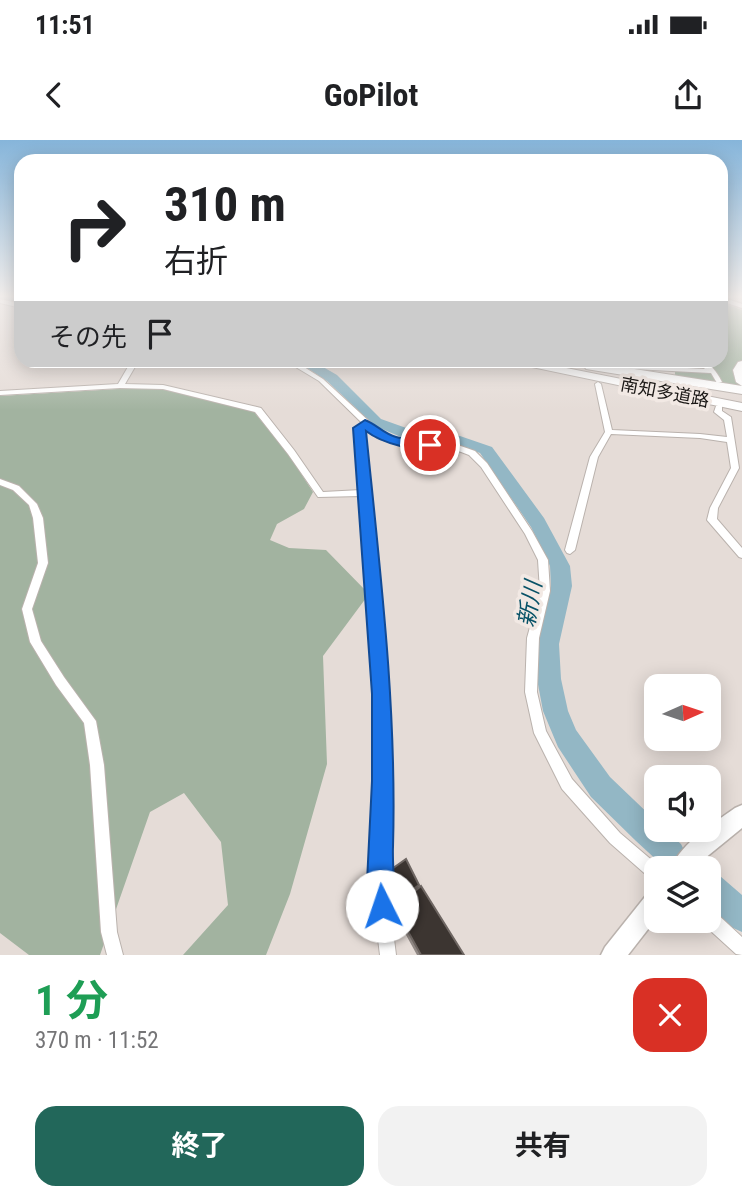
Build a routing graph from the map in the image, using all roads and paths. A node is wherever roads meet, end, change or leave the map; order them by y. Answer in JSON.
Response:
{"nodes":[{"id":1,"x":742,"y":365,"type":"edge"},
{"id":2,"x":131,"y":368,"type":"edge"},
{"id":3,"x":301,"y":368,"type":"edge"},
{"id":4,"x":545,"y":368,"type":"edge"},
{"id":5,"x":588,"y":368,"type":"edge"},
{"id":6,"x":608,"y":368,"type":"edge"},
{"id":7,"x":647,"y":368,"type":"edge"},
{"id":8,"x":708,"y":368,"type":"edge"},
{"id":9,"x":713,"y":372,"type":"junction"},
{"id":10,"x":719,"y":382,"type":"dead end"},
{"id":11,"x":598,"y":384,"type":"dead end"},
{"id":12,"x":120,"y":386,"type":"junction"},
{"id":13,"x":741,"y":390,"type":"edge"},
{"id":14,"x":0,"y":393,"type":"edge"},
{"id":15,"x":742,"y":407,"type":"edge"},
{"id":16,"x":719,"y":408,"type":"dead end"},
{"id":17,"x":365,"y":424,"type":"junction"},
{"id":18,"x":609,"y":432,"type":"junction"},
{"id":19,"x":730,"y":440,"type":"junction"},
{"id":20,"x":738,"y":467,"type":"edge"},
{"id":21,"x":0,"y":482,"type":"edge"},
{"id":22,"x":366,"y":493,"type":"junction"},
{"id":23,"x":570,"y":551,"type":"dead end"},
{"id":24,"x":742,"y":554,"type":"edge"},
{"id":25,"x":742,"y":815,"type":"edge"},
{"id":26,"x":691,"y":856,"type":"edge"},
{"id":27,"x":644,"y":863,"type":"edge"},
{"id":28,"x":644,"y":916,"type":"edge"},
{"id":29,"x":721,"y":929,"type":"edge"},
{"id":30,"x":742,"y":948,"type":"edge"},
{"id":31,"x":115,"y":955,"type":"edge"},
{"id":32,"x":388,"y":955,"type":"edge"},
{"id":33,"x":613,"y":955,"type":"edge"}],
"edges":[{"from":1,"to":13,"type":"highway"},
{"from":2,"to":12,"type":"street"},
{"from":3,"to":17,"type":"street"},
{"from":4,"to":15,"type":"highway","name":"南知多道路"},
{"from":5,"to":13,"type":"highway","name":"南知多道路"},
{"from":6,"to":13,"type":"highway"},
{"from":7,"to":9,"type":"street"},
{"from":8,"to":9,"type":"street"},
{"from":9,"to":10,"type":"street"},
{"from":11,"to":18,"type":"street"},
{"from":12,"to":14,"type":"street"},
{"from":12,"to":22,"type":"street"},
{"from":16,"to":19,"type":"street"},
{"from":17,"to":22,"type":"street"},
{"from":17,"to":27,"type":"street"},
{"from":18,"to":19,"type":"street"},
{"from":18,"to":23,"type":"street"},
{"from":19,"to":20,"type":"street"},
{"from":20,"to":24,"type":"street"},
{"from":21,"to":31,"type":"street"},
{"from":22,"to":32,"type":"street"},
{"from":25,"to":26,"type":"main road"},
{"from":28,"to":33,"type":"main road"},
{"from":29,"to":30,"type":"street"}]}
